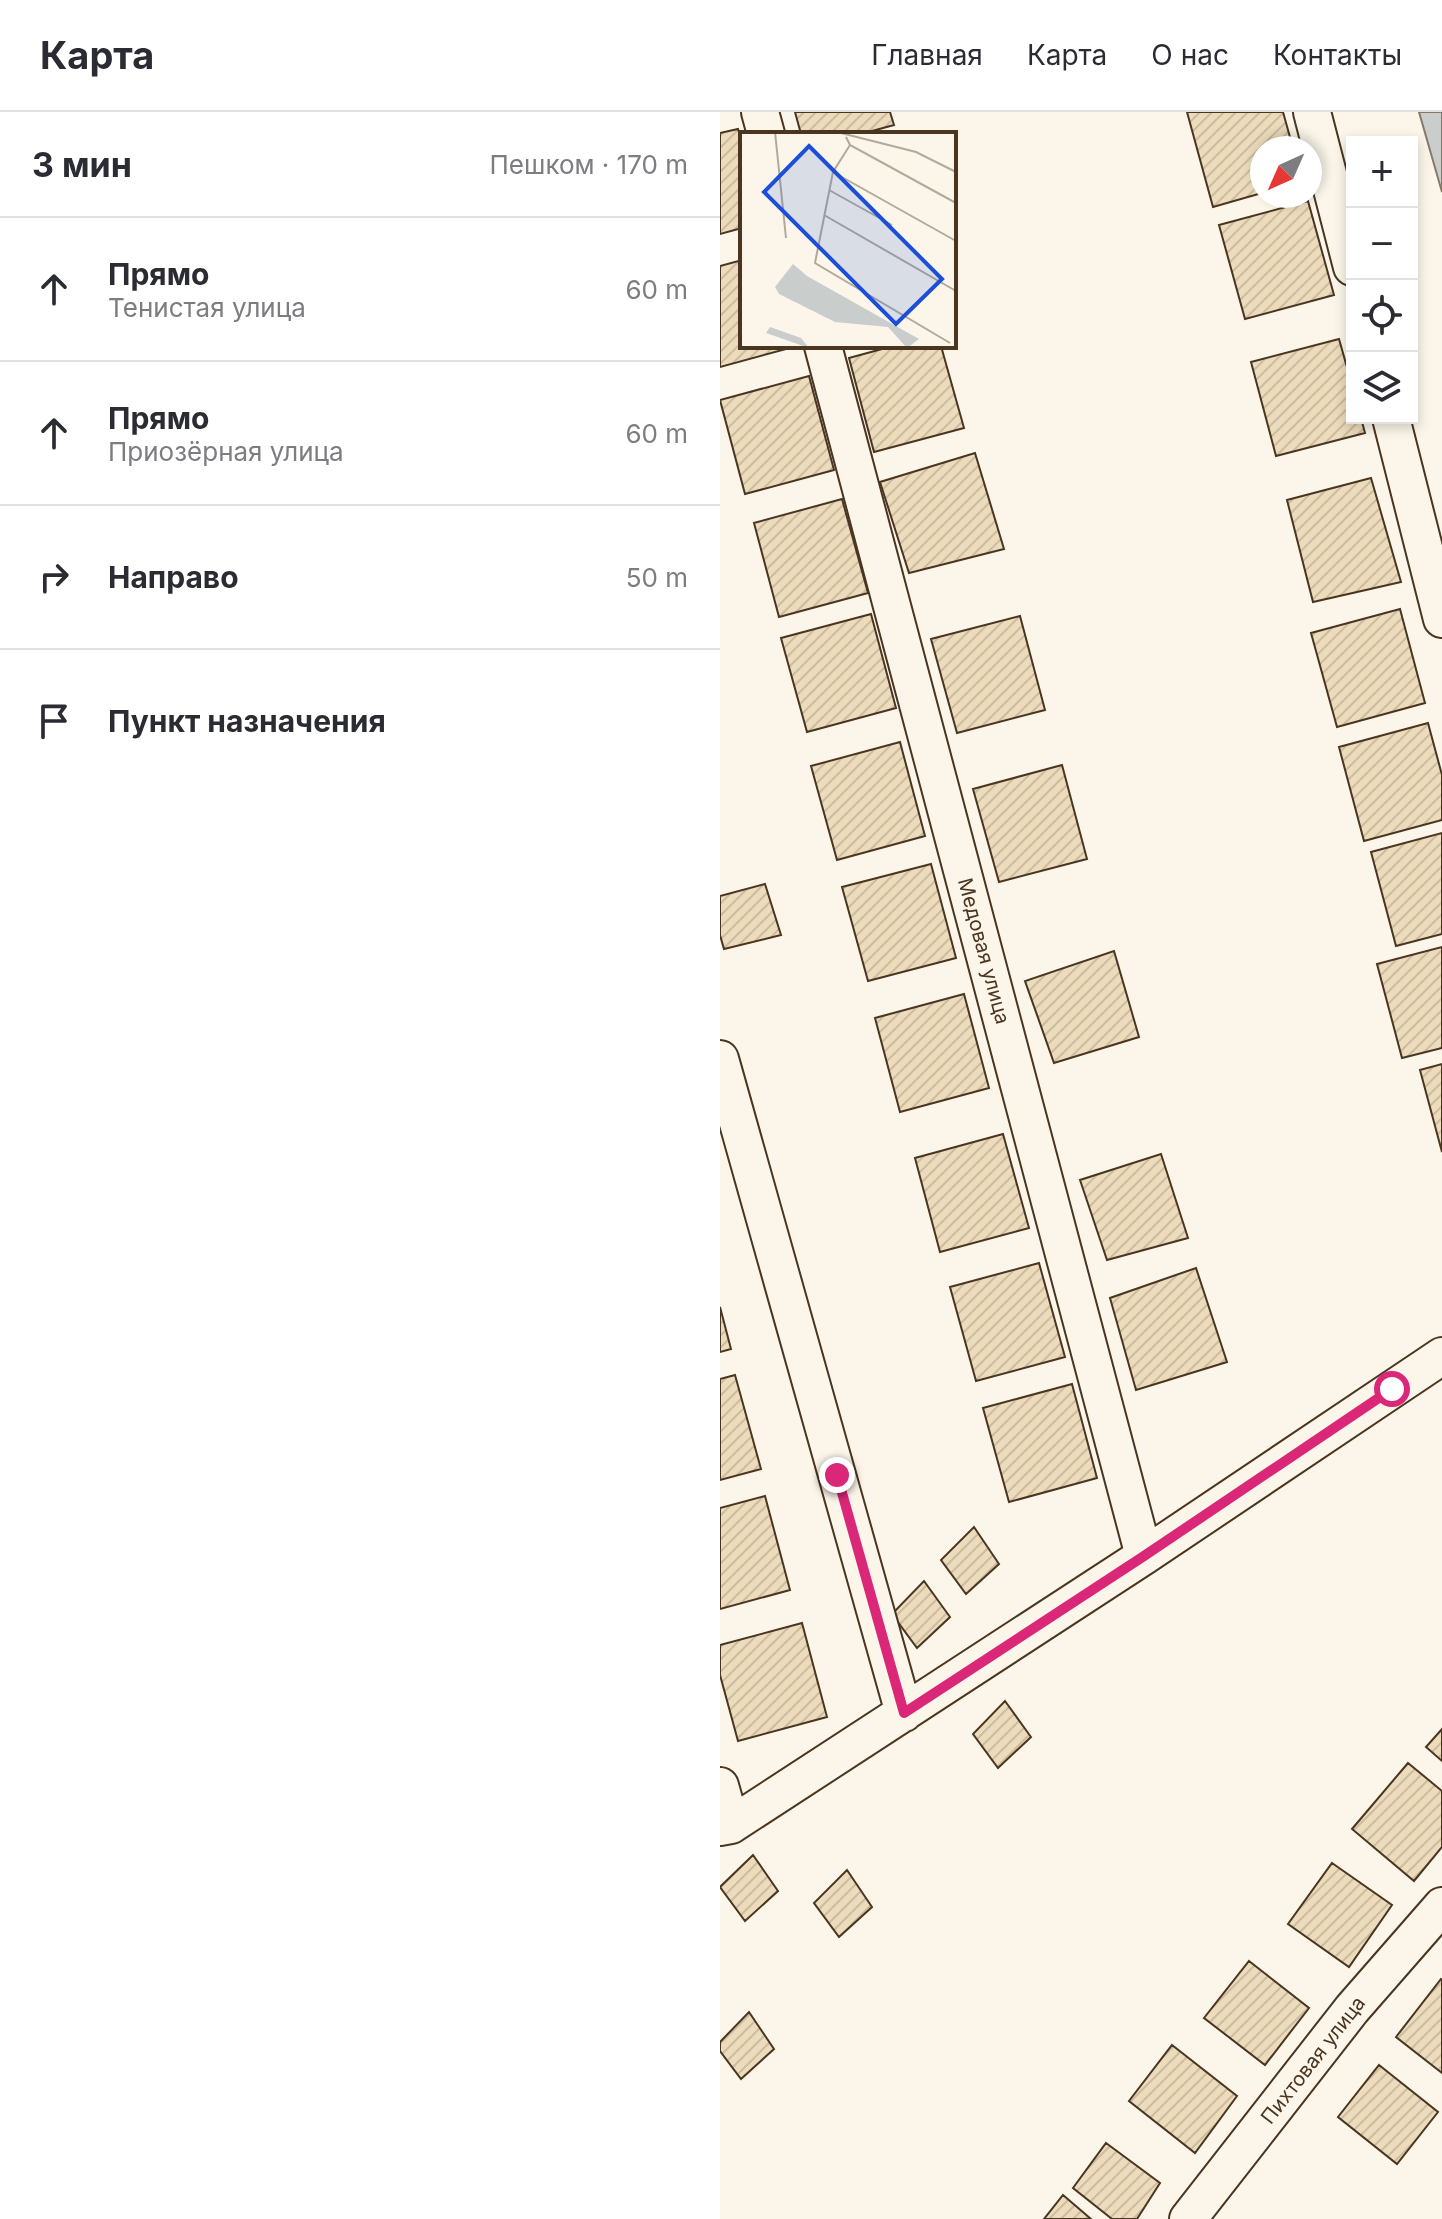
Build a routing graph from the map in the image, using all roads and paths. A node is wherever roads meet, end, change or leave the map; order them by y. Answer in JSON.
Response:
{"nodes":[{"id":1,"x":760,"y":112,"type":"edge"},
{"id":2,"x":1312,"y":112,"type":"edge"},
{"id":3,"x":765,"y":132,"type":"edge"},
{"id":4,"x":1346,"y":244,"type":"edge"},
{"id":5,"x":824,"y":348,"type":"edge"},
{"id":6,"x":1393,"y":424,"type":"edge"},
{"id":7,"x":1442,"y":619,"type":"edge"},
{"id":8,"x":720,"y":1059,"type":"edge"},
{"id":9,"x":1442,"y":1356,"type":"edge"},
{"id":10,"x":1144,"y":1556,"type":"junction"},
{"id":11,"x":904,"y":1713,"type":"junction"},
{"id":12,"x":720,"y":1786,"type":"edge"},
{"id":13,"x":725,"y":1826,"type":"edge"},
{"id":14,"x":1442,"y":1906,"type":"edge"},
{"id":15,"x":1188,"y":2219,"type":"edge"}],
"edges":[{"from":1,"to":3,"type":"street"},
{"from":2,"to":4,"type":"street"},
{"from":5,"to":10,"type":"street","name":"Медовая улица"},
{"from":6,"to":7,"type":"street"},
{"from":8,"to":11,"type":"street"},
{"from":9,"to":10,"type":"street"},
{"from":10,"to":11,"type":"street"},
{"from":11,"to":13,"type":"street"},
{"from":12,"to":13,"type":"street"},
{"from":14,"to":15,"type":"street","name":"Пихтовая улица"}]}
